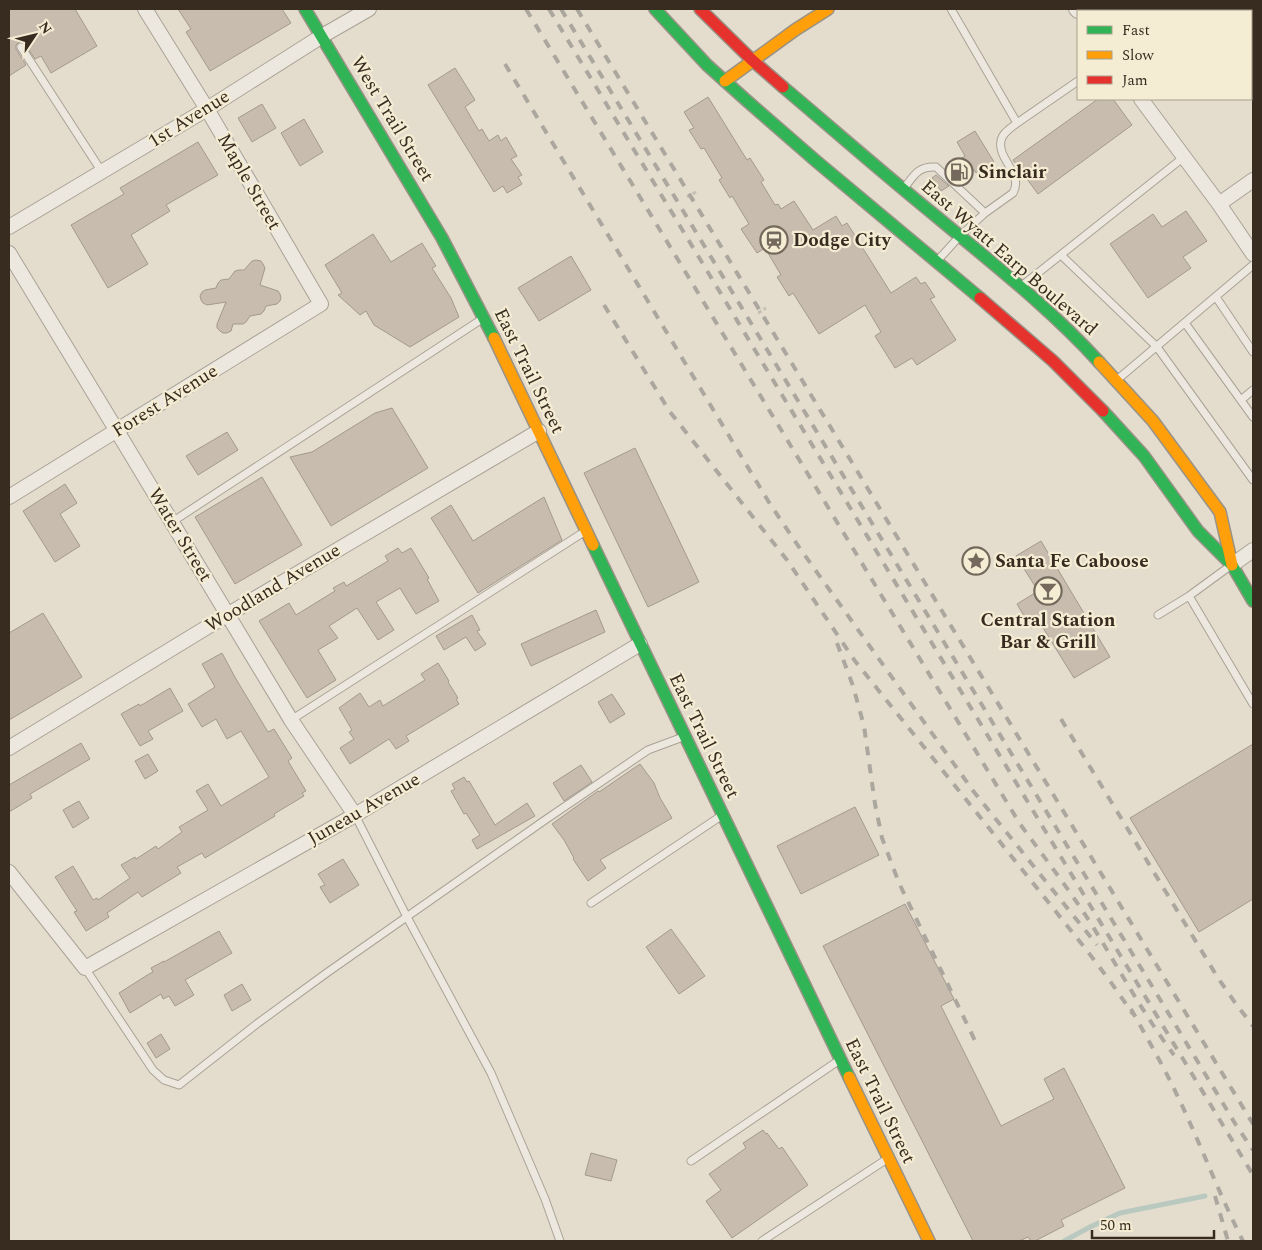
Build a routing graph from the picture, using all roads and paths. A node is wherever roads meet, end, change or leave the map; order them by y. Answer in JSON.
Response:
{"nodes":[{"id":1,"x":145,"y":9,"type":"edge"},
{"id":2,"x":305,"y":9,"type":"edge"},
{"id":3,"x":369,"y":9,"type":"edge"},
{"id":4,"x":655,"y":9,"type":"edge"},
{"id":5,"x":700,"y":9,"type":"edge"},
{"id":6,"x":828,"y":9,"type":"edge"},
{"id":7,"x":950,"y":9,"type":"edge"},
{"id":8,"x":322,"y":36,"type":"junction"},
{"id":9,"x":21,"y":47,"type":"dead end"},
{"id":10,"x":752,"y":60,"type":"junction"},
{"id":11,"x":725,"y":81,"type":"junction"},
{"id":12,"x":1077,"y":82,"type":"edge"},
{"id":13,"x":1142,"y":100,"type":"edge"},
{"id":14,"x":207,"y":109,"type":"junction"},
{"id":15,"x":1017,"y":123,"type":"junction"},
{"id":16,"x":1184,"y":157,"type":"junction"},
{"id":17,"x":102,"y":172,"type":"junction"},
{"id":18,"x":1253,"y":180,"type":"edge"},
{"id":19,"x":903,"y":189,"type":"junction"},
{"id":20,"x":696,"y":192,"type":"dead end"},
{"id":21,"x":688,"y":197,"type":"dead end"},
{"id":22,"x":1219,"y":204,"type":"junction"},
{"id":23,"x":985,"y":213,"type":"junction"},
{"id":24,"x":9,"y":227,"type":"edge"},
{"id":25,"x":960,"y":237,"type":"junction"},
{"id":26,"x":447,"y":247,"type":"joint"},
{"id":27,"x":9,"y":253,"type":"edge"},
{"id":28,"x":1253,"y":254,"type":"edge"},
{"id":29,"x":1061,"y":255,"type":"junction"},
{"id":30,"x":936,"y":262,"type":"junction"},
{"id":31,"x":1253,"y":265,"type":"edge"},
{"id":32,"x":1021,"y":287,"type":"junction"},
{"id":33,"x":1216,"y":297,"type":"junction"},
{"id":34,"x":321,"y":304,"type":"joint"},
{"id":35,"x":766,"y":308,"type":"dead end"},
{"id":36,"x":758,"y":313,"type":"dead end"},
{"id":37,"x":484,"y":318,"type":"junction"},
{"id":38,"x":1185,"y":323,"type":"junction"},
{"id":39,"x":1156,"y":347,"type":"junction"},
{"id":40,"x":1253,"y":352,"type":"edge"},
{"id":41,"x":1116,"y":381,"type":"junction"},
{"id":42,"x":1253,"y":390,"type":"edge"},
{"id":43,"x":1241,"y":400,"type":"junction"},
{"id":44,"x":1253,"y":417,"type":"edge"},
{"id":45,"x":117,"y":431,"type":"junction"},
{"id":46,"x":539,"y":431,"type":"junction"},
{"id":47,"x":1253,"y":480,"type":"edge"},
{"id":48,"x":9,"y":497,"type":"edge"},
{"id":49,"x":172,"y":522,"type":"junction"},
{"id":50,"x":586,"y":531,"type":"junction"},
{"id":51,"x":1253,"y":550,"type":"edge"},
{"id":52,"x":1232,"y":565,"type":"junction"},
{"id":53,"x":1189,"y":596,"type":"junction"},
{"id":54,"x":1253,"y":601,"type":"edge"},
{"id":55,"x":227,"y":615,"type":"junction"},
{"id":56,"x":1158,"y":615,"type":"dead end"},
{"id":57,"x":640,"y":644,"type":"junction"},
{"id":58,"x":1253,"y":704,"type":"edge"},
{"id":59,"x":291,"y":720,"type":"junction"},
{"id":60,"x":685,"y":736,"type":"junction"},
{"id":61,"x":9,"y":748,"type":"edge"},
{"id":62,"x":723,"y":814,"type":"junction"},
{"id":63,"x":355,"y":815,"type":"junction"},
{"id":64,"x":9,"y":872,"type":"edge"},
{"id":65,"x":591,"y":904,"type":"dead end"},
{"id":66,"x":407,"y":916,"type":"junction"},
{"id":67,"x":85,"y":968,"type":"junction"},
{"id":68,"x":840,"y":1059,"type":"junction"},
{"id":69,"x":888,"y":1158,"type":"junction"},
{"id":70,"x":691,"y":1161,"type":"dead end"},
{"id":71,"x":560,"y":1241,"type":"edge"},
{"id":72,"x":762,"y":1241,"type":"edge"},
{"id":73,"x":929,"y":1241,"type":"edge"}],
"edges":[{"from":1,"to":14,"type":"street","name":"Maple Street"},
{"from":2,"to":8,"type":"main road","name":"West Trail Street"},
{"from":3,"to":8,"type":"street","name":"1st Avenue"},
{"from":4,"to":11,"type":"main road","name":"East Wyatt Earp Boulevard"},
{"from":5,"to":10,"type":"main road","name":"East Wyatt Earp Boulevard"},
{"from":6,"to":10,"type":"main road"},
{"from":7,"to":15,"type":"lane"},
{"from":8,"to":14,"type":"street","name":"1st Avenue"},
{"from":8,"to":26,"type":"main road","name":"West Trail Street"},
{"from":9,"to":17,"type":"lane"},
{"from":10,"to":11,"type":"main road"},
{"from":10,"to":19,"type":"main road","name":"East Wyatt Earp Boulevard"},
{"from":11,"to":30,"type":"main road","name":"East Wyatt Earp Boulevard"},
{"from":12,"to":15,"type":"lane"},
{"from":13,"to":16,"type":"street"},
{"from":14,"to":17,"type":"street","name":"1st Avenue"},
{"from":14,"to":34,"type":"street","name":"Maple Street"},
{"from":15,"to":23,"type":"lane"},
{"from":16,"to":22,"type":"street"},
{"from":16,"to":29,"type":"lane"},
{"from":17,"to":24,"type":"street","name":"1st Avenue"},
{"from":18,"to":22,"type":"street"},
{"from":19,"to":23,"type":"lane"},
{"from":19,"to":25,"type":"main road","name":"East Wyatt Earp Boulevard"},
{"from":20,"to":21,"type":"path"},
{"from":22,"to":28,"type":"street"},
{"from":23,"to":25,"type":"lane"},
{"from":25,"to":30,"type":"lane"},
{"from":25,"to":32,"type":"main road","name":"East Wyatt Earp Boulevard"},
{"from":26,"to":37,"type":"main road","name":"East Trail Street"},
{"from":27,"to":45,"type":"street","name":"Water Street"},
{"from":29,"to":32,"type":"lane"},
{"from":29,"to":39,"type":"lane"},
{"from":30,"to":52,"type":"main road","name":"East Wyatt Earp Boulevard"},
{"from":31,"to":33,"type":"lane"},
{"from":32,"to":41,"type":"main road","name":"East Wyatt Earp Boulevard"},
{"from":33,"to":38,"type":"lane"},
{"from":33,"to":40,"type":"lane"},
{"from":34,"to":45,"type":"street","name":"Forest Avenue"},
{"from":35,"to":36,"type":"path"},
{"from":37,"to":46,"type":"main road","name":"East Trail Street"},
{"from":37,"to":49,"type":"lane"},
{"from":38,"to":39,"type":"lane"},
{"from":38,"to":43,"type":"lane"},
{"from":39,"to":41,"type":"lane"},
{"from":39,"to":47,"type":"lane"},
{"from":41,"to":52,"type":"main road","name":"East Wyatt Earp Boulevard"},
{"from":42,"to":43,"type":"lane"},
{"from":43,"to":44,"type":"lane"},
{"from":45,"to":48,"type":"street","name":"Forest Avenue"},
{"from":45,"to":49,"type":"street","name":"Water Street"},
{"from":46,"to":50,"type":"main road","name":"East Trail Street"},
{"from":46,"to":55,"type":"street","name":"Woodland Avenue"},
{"from":49,"to":55,"type":"street","name":"Water Street"},
{"from":50,"to":57,"type":"main road","name":"East Trail Street"},
{"from":50,"to":59,"type":"lane"},
{"from":51,"to":52,"type":"street"},
{"from":52,"to":53,"type":"lane"},
{"from":52,"to":54,"type":"main road","name":"East Wyatt Earp Boulevard"},
{"from":53,"to":56,"type":"lane"},
{"from":53,"to":58,"type":"lane"},
{"from":55,"to":59,"type":"street","name":"Water Street"},
{"from":55,"to":61,"type":"street","name":"Woodland Avenue"},
{"from":57,"to":60,"type":"main road","name":"East Trail Street"},
{"from":57,"to":63,"type":"street","name":"Juneau Avenue"},
{"from":59,"to":63,"type":"street","name":"Water Street"},
{"from":60,"to":62,"type":"main road","name":"East Trail Street"},
{"from":60,"to":66,"type":"lane"},
{"from":62,"to":65,"type":"lane"},
{"from":62,"to":68,"type":"main road","name":"East Trail Street"},
{"from":63,"to":66,"type":"lane"},
{"from":63,"to":67,"type":"street","name":"Juneau Avenue"},
{"from":64,"to":67,"type":"street"},
{"from":66,"to":67,"type":"lane"},
{"from":66,"to":71,"type":"lane"},
{"from":68,"to":69,"type":"main road","name":"East Trail Street"},
{"from":68,"to":70,"type":"lane"},
{"from":69,"to":72,"type":"lane"},
{"from":69,"to":73,"type":"main road","name":"East Trail Street"}]}
